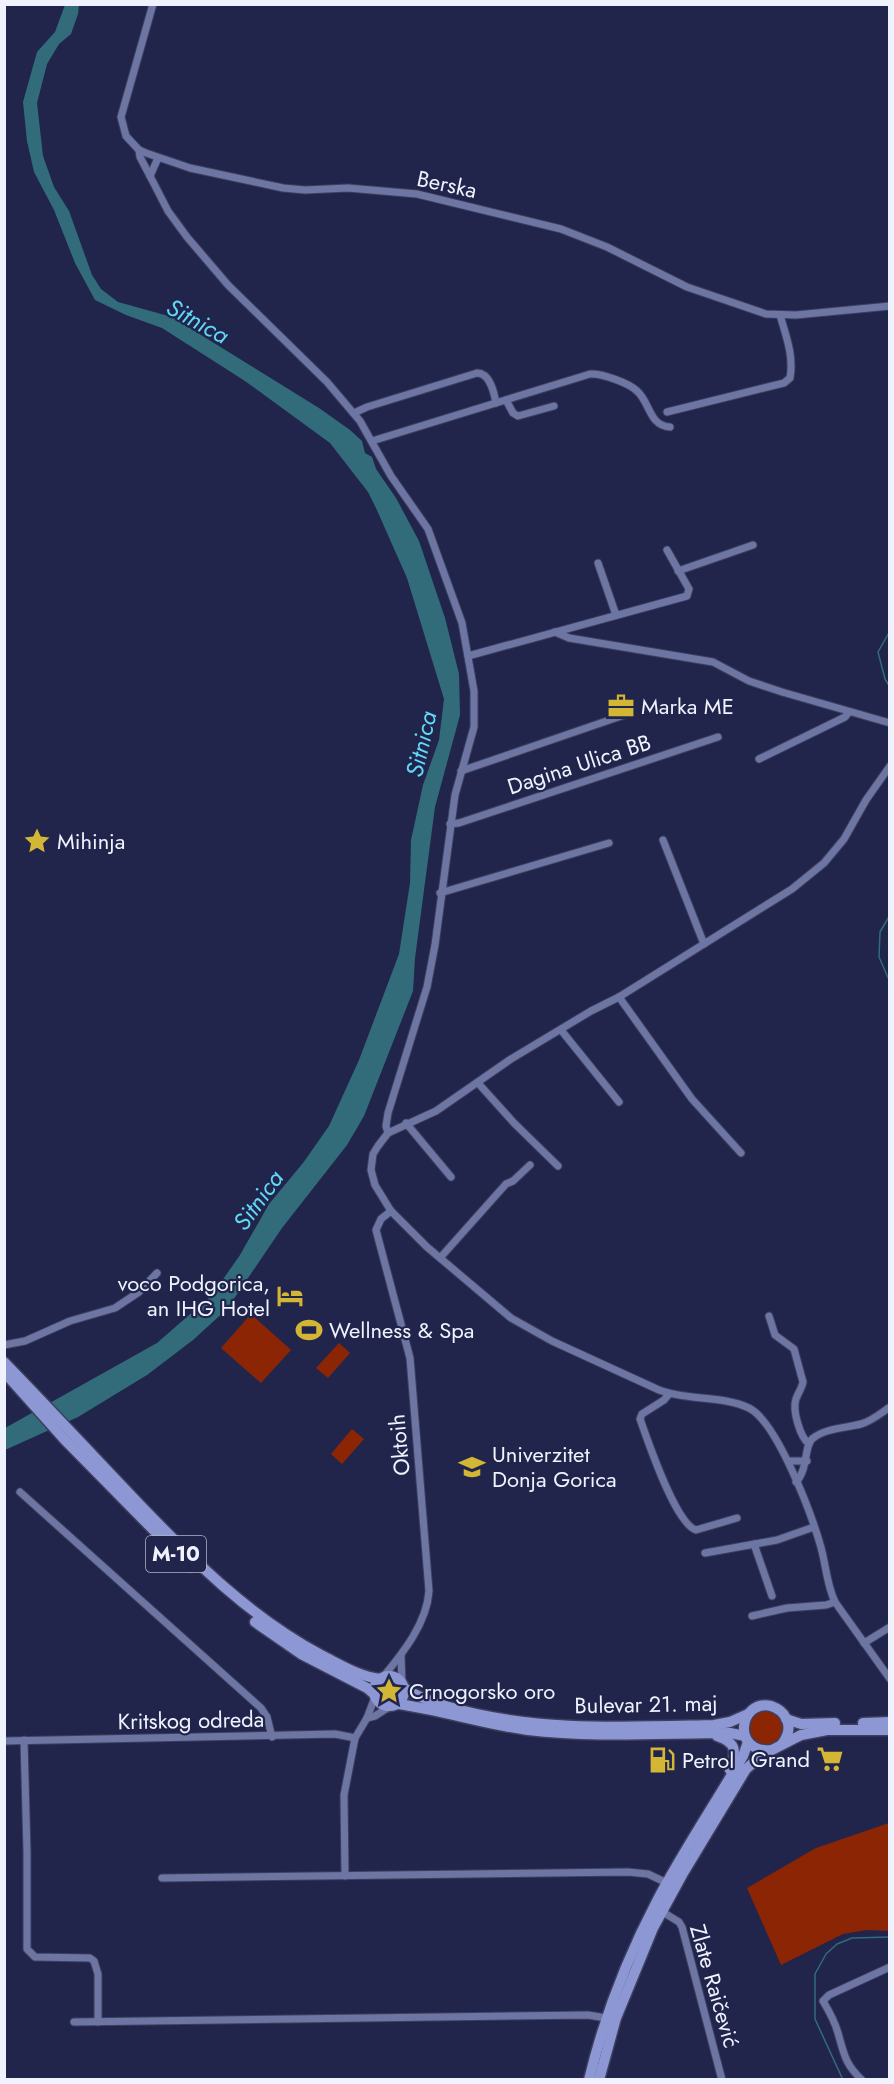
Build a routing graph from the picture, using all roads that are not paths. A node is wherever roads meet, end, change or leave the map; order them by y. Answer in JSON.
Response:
{"nodes":[{"id":1,"x":153,"y":4,"type":"edge"},
{"id":2,"x":139,"y":150,"type":"junction"},
{"id":3,"x":159,"y":158,"type":"junction"},
{"id":4,"x":150,"y":176,"type":"junction"},
{"id":5,"x":890,"y":306,"type":"edge"},
{"id":6,"x":780,"y":315,"type":"junction"},
{"id":7,"x":506,"y":400,"type":"junction"},
{"id":8,"x":496,"y":403,"type":"junction"},
{"id":9,"x":554,"y":406,"type":"dead end"},
{"id":10,"x":667,"y":412,"type":"dead end"},
{"id":11,"x":354,"y":413,"type":"junction"},
{"id":12,"x":670,"y":427,"type":"dead end"},
{"id":13,"x":372,"y":441,"type":"junction"},
{"id":14,"x":753,"y":545,"type":"dead end"},
{"id":15,"x":667,"y":550,"type":"dead end"},
{"id":16,"x":598,"y":563,"type":"dead end"},
{"id":17,"x":678,"y":571,"type":"junction"},
{"id":18,"x":616,"y":615,"type":"junction"},
{"id":19,"x":555,"y":632,"type":"junction"},
{"id":20,"x":468,"y":656,"type":"junction"},
{"id":21,"x":849,"y":712,"type":"junction"},
{"id":22,"x":627,"y":714,"type":"dead end"},
{"id":23,"x":890,"y":723,"type":"edge"},
{"id":24,"x":718,"y":737,"type":"dead end"},
{"id":25,"x":759,"y":759,"type":"dead end"},
{"id":26,"x":890,"y":766,"type":"edge"},
{"id":27,"x":461,"y":771,"type":"junction"},
{"id":28,"x":450,"y":824,"type":"junction"},
{"id":29,"x":663,"y":840,"type":"dead end"},
{"id":30,"x":609,"y":843,"type":"dead end"},
{"id":31,"x":440,"y":893,"type":"junction"},
{"id":32,"x":704,"y":944,"type":"junction"},
{"id":33,"x":620,"y":997,"type":"junction"},
{"id":34,"x":561,"y":1030,"type":"junction"},
{"id":35,"x":478,"y":1083,"type":"junction"},
{"id":36,"x":619,"y":1102,"type":"dead end"},
{"id":37,"x":406,"y":1124,"type":"junction"},
{"id":38,"x":388,"y":1133,"type":"junction"},
{"id":39,"x":741,"y":1153,"type":"dead end"},
{"id":40,"x":530,"y":1165,"type":"dead end"},
{"id":41,"x":558,"y":1166,"type":"dead end"},
{"id":42,"x":451,"y":1177,"type":"dead end"},
{"id":43,"x":391,"y":1212,"type":"junction"},
{"id":44,"x":440,"y":1258,"type":"junction"},
{"id":45,"x":157,"y":1273,"type":"dead end"},
{"id":46,"x":769,"y":1316,"type":"dead end"},
{"id":47,"x":4,"y":1345,"type":"edge"},
{"id":48,"x":4,"y":1362,"type":"edge"},
{"id":49,"x":4,"y":1372,"type":"edge"},
{"id":50,"x":669,"y":1394,"type":"junction"},
{"id":51,"x":36,"y":1401,"type":"junction"},
{"id":52,"x":890,"y":1407,"type":"edge"},
{"id":53,"x":68,"y":1436,"type":"junction"},
{"id":54,"x":809,"y":1444,"type":"junction"},
{"id":55,"x":789,"y":1461,"type":"junction"},
{"id":56,"x":807,"y":1461,"type":"junction"},
{"id":57,"x":796,"y":1482,"type":"junction"},
{"id":58,"x":20,"y":1492,"type":"dead end"},
{"id":59,"x":737,"y":1518,"type":"dead end"},
{"id":60,"x":814,"y":1527,"type":"junction"},
{"id":61,"x":754,"y":1544,"type":"junction"},
{"id":62,"x":705,"y":1553,"type":"dead end"},
{"id":63,"x":772,"y":1596,"type":"dead end"},
{"id":64,"x":835,"y":1602,"type":"junction"},
{"id":65,"x":752,"y":1616,"type":"dead end"},
{"id":66,"x":890,"y":1627,"type":"edge"},
{"id":67,"x":864,"y":1643,"type":"junction"},
{"id":68,"x":401,"y":1653,"type":"junction"},
{"id":69,"x":382,"y":1678,"type":"junction"},
{"id":70,"x":890,"y":1679,"type":"edge"},
{"id":71,"x":403,"y":1685,"type":"junction"},
{"id":72,"x":374,"y":1695,"type":"junction"},
{"id":73,"x":393,"y":1705,"type":"junction"},
{"id":74,"x":748,"y":1714,"type":"junction"},
{"id":75,"x":367,"y":1718,"type":"junction"},
{"id":76,"x":786,"y":1719,"type":"junction"},
{"id":77,"x":890,"y":1722,"type":"edge"},
{"id":78,"x":890,"y":1730,"type":"edge"},
{"id":79,"x":711,"y":1733,"type":"junction"},
{"id":80,"x":272,"y":1737,"type":"junction"},
{"id":81,"x":355,"y":1738,"type":"junction"},
{"id":82,"x":747,"y":1739,"type":"junction"},
{"id":83,"x":24,"y":1740,"type":"junction"},
{"id":84,"x":4,"y":1741,"type":"edge"},
{"id":85,"x":776,"y":1747,"type":"junction"},
{"id":86,"x":730,"y":1778,"type":"junction"},
{"id":87,"x":345,"y":1876,"type":"junction"},
{"id":88,"x":162,"y":1878,"type":"dead end"},
{"id":89,"x":667,"y":1883,"type":"junction"},
{"id":90,"x":662,"y":1911,"type":"junction"},
{"id":91,"x":890,"y":1967,"type":"edge"},
{"id":92,"x":606,"y":2018,"type":"junction"},
{"id":93,"x":74,"y":2022,"type":"dead end"},
{"id":94,"x":98,"y":2022,"type":"junction"},
{"id":95,"x":589,"y":2079,"type":"edge"},
{"id":96,"x":599,"y":2079,"type":"edge"},
{"id":97,"x":722,"y":2079,"type":"edge"},
{"id":98,"x":862,"y":2079,"type":"edge"}],
"edges":[{"from":1,"to":2,"type":"street"},
{"from":2,"to":3,"type":"street","name":"Berska"},
{"from":2,"to":4,"type":"street"},
{"from":3,"to":4,"type":"street"},
{"from":3,"to":6,"type":"street","name":"Berska"},
{"from":4,"to":11,"type":"street"},
{"from":5,"to":6,"type":"street","name":"Berska"},
{"from":6,"to":10,"type":"street"},
{"from":7,"to":8,"type":"street"},
{"from":7,"to":9,"type":"street"},
{"from":7,"to":12,"type":"street"},
{"from":8,"to":11,"type":"street"},
{"from":8,"to":13,"type":"street"},
{"from":11,"to":13,"type":"street"},
{"from":13,"to":20,"type":"street"},
{"from":14,"to":17,"type":"street"},
{"from":15,"to":17,"type":"street"},
{"from":16,"to":18,"type":"street"},
{"from":17,"to":18,"type":"street"},
{"from":18,"to":19,"type":"street"},
{"from":19,"to":20,"type":"street"},
{"from":19,"to":21,"type":"street"},
{"from":20,"to":27,"type":"street"},
{"from":21,"to":23,"type":"street"},
{"from":21,"to":25,"type":"street"},
{"from":22,"to":27,"type":"street"},
{"from":24,"to":28,"type":"street","name":"Dagina Ulica BB"},
{"from":26,"to":32,"type":"street"},
{"from":27,"to":28,"type":"street"},
{"from":28,"to":31,"type":"street"},
{"from":29,"to":32,"type":"street"},
{"from":30,"to":31,"type":"street"},
{"from":31,"to":38,"type":"street"},
{"from":32,"to":33,"type":"street"},
{"from":33,"to":34,"type":"street"},
{"from":33,"to":39,"type":"street"},
{"from":34,"to":35,"type":"street"},
{"from":34,"to":36,"type":"street"},
{"from":35,"to":37,"type":"street"},
{"from":35,"to":41,"type":"street"},
{"from":37,"to":38,"type":"street"},
{"from":37,"to":42,"type":"street"},
{"from":38,"to":43,"type":"street"},
{"from":40,"to":44,"type":"street"},
{"from":43,"to":44,"type":"street"},
{"from":43,"to":68,"type":"street","name":"Oktoih"},
{"from":44,"to":50,"type":"street"},
{"from":45,"to":47,"type":"street"},
{"from":46,"to":54,"type":"street"},
{"from":48,"to":51,"type":"main road","number":"M-10"},
{"from":49,"to":51,"type":"main road","number":"M-10"},
{"from":50,"to":55,"type":"street"},
{"from":50,"to":59,"type":"street"},
{"from":51,"to":53,"type":"main road","number":"M-10"},
{"from":52,"to":54,"type":"street"},
{"from":53,"to":69,"type":"main road","number":"M-10"},
{"from":53,"to":72,"type":"main road","number":"M-10"},
{"from":54,"to":56,"type":"street"},
{"from":55,"to":56,"type":"street"},
{"from":55,"to":57,"type":"street"},
{"from":56,"to":57,"type":"street"},
{"from":57,"to":60,"type":"street"},
{"from":58,"to":80,"type":"street"},
{"from":60,"to":61,"type":"street"},
{"from":60,"to":64,"type":"street"},
{"from":61,"to":62,"type":"street"},
{"from":61,"to":63,"type":"street"},
{"from":64,"to":65,"type":"street"},
{"from":64,"to":67,"type":"street"},
{"from":66,"to":67,"type":"street"},
{"from":67,"to":70,"type":"street"},
{"from":68,"to":69,"type":"street","name":"Oktoih"},
{"from":68,"to":71,"type":"street"},
{"from":69,"to":71,"type":"main road","number":"M-10"},
{"from":69,"to":72,"type":"main road"},
{"from":71,"to":73,"type":"main road"},
{"from":71,"to":74,"type":"main road","name":"Bulevar 21. maj","number":"M-10"},
{"from":72,"to":73,"type":"main road","number":"M-10"},
{"from":72,"to":75,"type":"street"},
{"from":73,"to":75,"type":"street"},
{"from":73,"to":79,"type":"main road","name":"Bulevar 21. maj","number":"M-10"},
{"from":74,"to":76,"type":"main road","number":"M-10"},
{"from":74,"to":82,"type":"main road"},
{"from":75,"to":81,"type":"street"},
{"from":76,"to":77,"type":"main road","number":"M-10"},
{"from":76,"to":85,"type":"main road"},
{"from":78,"to":85,"type":"main road"},
{"from":79,"to":82,"type":"main road","name":"Bulevar 21. maj","number":"M-10"},
{"from":79,"to":86,"type":"main road"},
{"from":80,"to":81,"type":"street","name":"Kritskog odreda"},
{"from":80,"to":83,"type":"street","name":"Kritskog odreda"},
{"from":81,"to":87,"type":"street"},
{"from":82,"to":85,"type":"main road","number":"M-10"},
{"from":82,"to":86,"type":"main road"},
{"from":83,"to":84,"type":"street","name":"Kritskog odreda"},
{"from":83,"to":94,"type":"street"},
{"from":85,"to":90,"type":"main road"},
{"from":86,"to":89,"type":"main road"},
{"from":87,"to":88,"type":"street"},
{"from":87,"to":89,"type":"street"},
{"from":89,"to":92,"type":"main road"},
{"from":90,"to":96,"type":"main road"},
{"from":90,"to":97,"type":"street","name":"Zlate Raičević"},
{"from":91,"to":98,"type":"street"},
{"from":92,"to":94,"type":"street"},
{"from":92,"to":95,"type":"main road"},
{"from":93,"to":94,"type":"street"}]}
